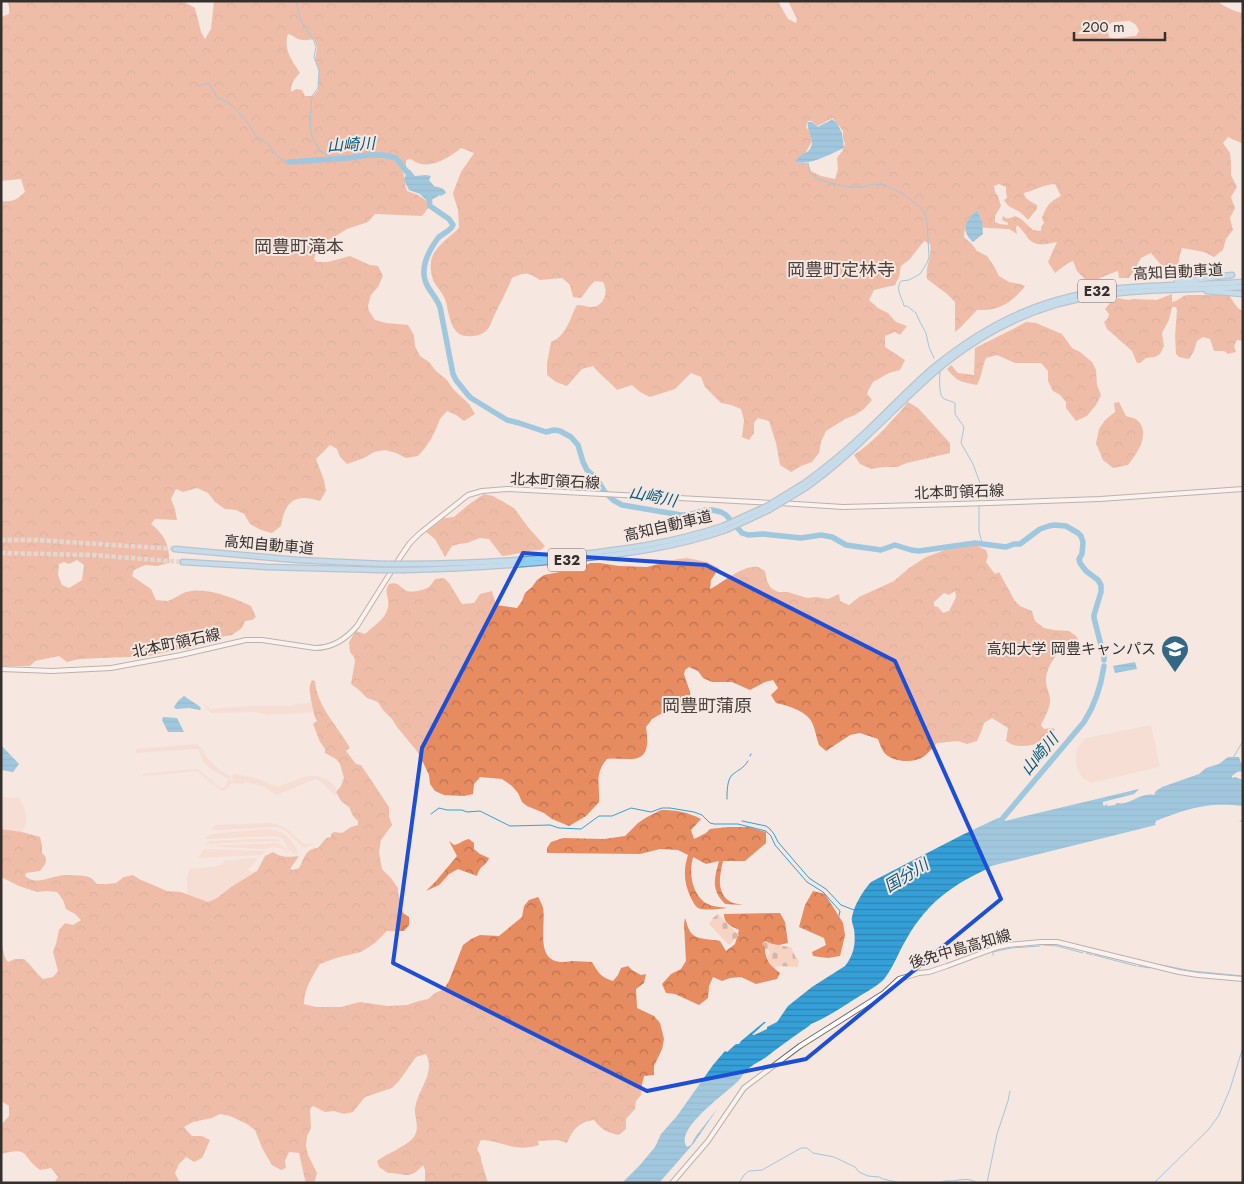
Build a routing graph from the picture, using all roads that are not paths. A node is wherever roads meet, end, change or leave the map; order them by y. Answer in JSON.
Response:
{"nodes":[{"id":1,"x":1232,"y":275,"type":"dead end"},
{"id":2,"x":1243,"y":282,"type":"edge"},
{"id":3,"x":1243,"y":287,"type":"edge"},
{"id":4,"x":1141,"y":289,"type":"junction"},
{"id":5,"x":1243,"y":294,"type":"edge"},
{"id":6,"x":1243,"y":489,"type":"edge"},
{"id":7,"x":174,"y":549,"type":"tunnel mouth"},
{"id":8,"x":183,"y":562,"type":"tunnel mouth"},
{"id":9,"x":405,"y":567,"type":"junction"},
{"id":10,"x":1,"y":669,"type":"edge"},
{"id":11,"x":1243,"y":979,"type":"edge"},
{"id":12,"x":672,"y":1183,"type":"edge"}],
"edges":[{"from":1,"to":4,"type":"highway"},
{"from":2,"to":4,"type":"highway","name":"高知自動車道","number":"E32"},
{"from":3,"to":4,"type":"highway","name":"高知自動車道","number":"E32"},
{"from":4,"to":5,"type":"highway"},
{"from":4,"to":9,"type":"highway","name":"高知自動車道","number":"E32","bridge":true},
{"from":6,"to":10,"type":"main road","name":"北本町領石線"},
{"from":7,"to":9,"type":"highway","name":"高知自動車道","number":"E32","bridge":true},
{"from":8,"to":9,"type":"highway","name":"高知自動車道","number":"E32","bridge":true},
{"from":11,"to":12,"type":"main road","name":"後免中島高知線"}]}
